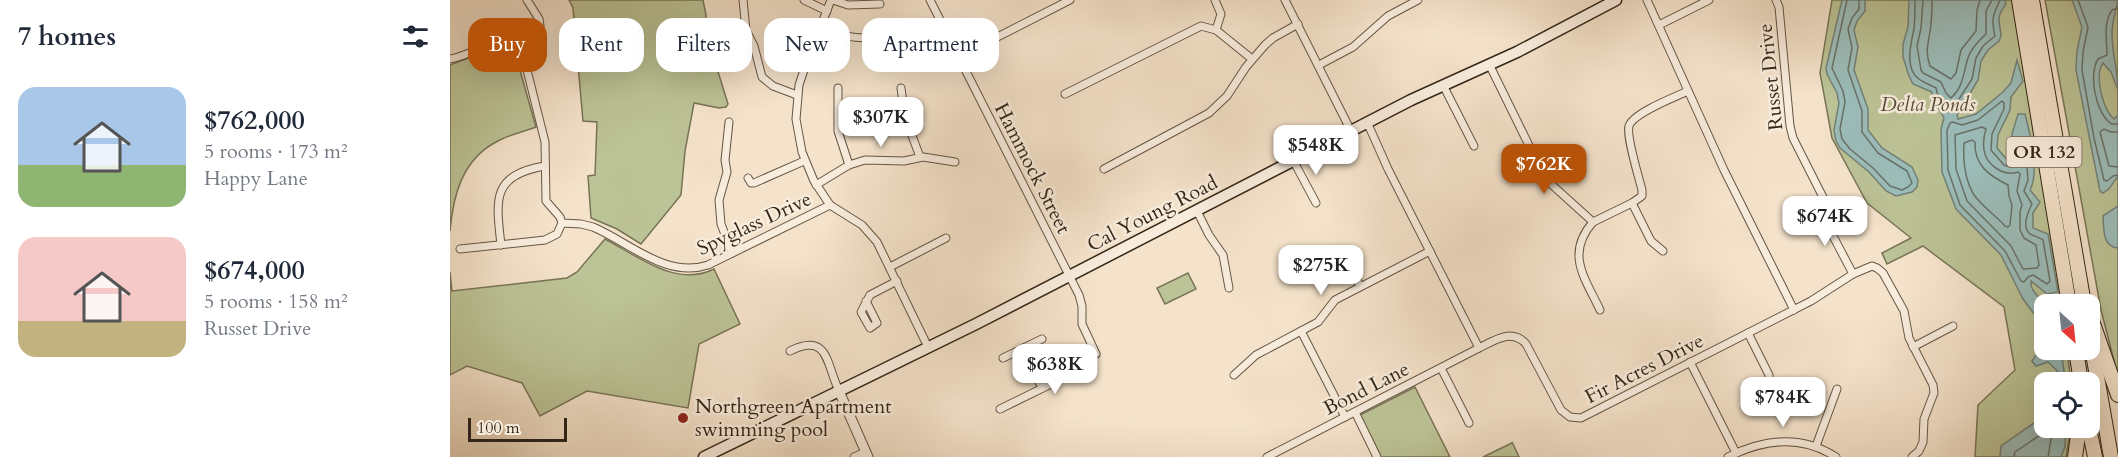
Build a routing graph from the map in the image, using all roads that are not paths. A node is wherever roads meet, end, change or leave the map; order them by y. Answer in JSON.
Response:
{"nodes":[{"id":1,"x":527,"y":0,"type":"edge"},
{"id":2,"x":743,"y":0,"type":"edge"},
{"id":3,"x":804,"y":0,"type":"edge"},
{"id":4,"x":832,"y":0,"type":"edge"},
{"id":5,"x":930,"y":0,"type":"edge"},
{"id":6,"x":1070,"y":0,"type":"edge"},
{"id":7,"x":1215,"y":0,"type":"edge"},
{"id":8,"x":1285,"y":0,"type":"edge"},
{"id":9,"x":1418,"y":0,"type":"edge"},
{"id":10,"x":1616,"y":0,"type":"edge"},
{"id":11,"x":1647,"y":0,"type":"edge"},
{"id":12,"x":1709,"y":0,"type":"edge"},
{"id":13,"x":1776,"y":0,"type":"edge"},
{"id":14,"x":2019,"y":0,"type":"edge"},
{"id":15,"x":2032,"y":0,"type":"edge"},
{"id":16,"x":880,"y":3,"type":"dead end"},
{"id":17,"x":827,"y":11,"type":"junction"},
{"id":18,"x":538,"y":18,"type":"edge"},
{"id":19,"x":824,"y":18,"type":"edge"},
{"id":20,"x":939,"y":18,"type":"edge"},
{"id":21,"x":1298,"y":24,"type":"junction"},
{"id":22,"x":1659,"y":26,"type":"junction"},
{"id":23,"x":1216,"y":30,"type":"junction"},
{"id":24,"x":999,"y":36,"type":"edge"},
{"id":25,"x":468,"y":53,"type":"edge"},
{"id":26,"x":450,"y":59,"type":"edge"},
{"id":27,"x":1252,"y":59,"type":"junction"},
{"id":28,"x":1489,"y":64,"type":"junction"},
{"id":29,"x":1319,"y":65,"type":"junction"},
{"id":30,"x":528,"y":72,"type":"edge"},
{"id":31,"x":803,"y":72,"type":"edge"},
{"id":32,"x":966,"y":72,"type":"edge"},
{"id":33,"x":1443,"y":85,"type":"junction"},
{"id":34,"x":838,"y":88,"type":"dead end"},
{"id":35,"x":900,"y":88,"type":"dead end"},
{"id":36,"x":1689,"y":91,"type":"junction"},
{"id":37,"x":1065,"y":94,"type":"dead end"},
{"id":38,"x":797,"y":95,"type":"junction"},
{"id":39,"x":729,"y":122,"type":"dead end"},
{"id":40,"x":1367,"y":122,"type":"junction"},
{"id":41,"x":1351,"y":131,"type":"junction"},
{"id":42,"x":1474,"y":146,"type":"dead end"},
{"id":43,"x":920,"y":158,"type":"junction"},
{"id":44,"x":1293,"y":160,"type":"junction"},
{"id":45,"x":804,"y":161,"type":"junction"},
{"id":46,"x":956,"y":162,"type":"dead end"},
{"id":47,"x":849,"y":165,"type":"junction"},
{"id":48,"x":545,"y":166,"type":"junction"},
{"id":49,"x":1104,"y":169,"type":"dead end"},
{"id":50,"x":748,"y":178,"type":"dead end"},
{"id":51,"x":816,"y":185,"type":"junction"},
{"id":52,"x":1316,"y":203,"type":"dead end"},
{"id":53,"x":1632,"y":203,"type":"junction"},
{"id":54,"x":830,"y":205,"type":"junction"},
{"id":55,"x":1197,"y":212,"type":"junction"},
{"id":56,"x":1593,"y":222,"type":"junction"},
{"id":57,"x":562,"y":224,"type":"junction"},
{"id":58,"x":946,"y":238,"type":"dead end"},
{"id":59,"x":501,"y":245,"type":"junction"},
{"id":60,"x":459,"y":249,"type":"dead end"},
{"id":61,"x":1430,"y":251,"type":"junction"},
{"id":62,"x":1663,"y":251,"type":"dead end"},
{"id":63,"x":732,"y":253,"type":"junction"},
{"id":64,"x":1346,"y":258,"type":"dead end"},
{"id":65,"x":890,"y":267,"type":"junction"},
{"id":66,"x":1853,"y":274,"type":"junction"},
{"id":67,"x":1070,"y":276,"type":"junction"},
{"id":68,"x":897,"y":281,"type":"junction"},
{"id":69,"x":1360,"y":286,"type":"junction"},
{"id":70,"x":1229,"y":288,"type":"dead end"},
{"id":71,"x":2066,"y":294,"type":"edge"},
{"id":72,"x":2083,"y":294,"type":"edge"},
{"id":73,"x":866,"y":301,"type":"dead end"},
{"id":74,"x":1600,"y":310,"type":"dead end"},
{"id":75,"x":1794,"y":310,"type":"junction"},
{"id":76,"x":1953,"y":326,"type":"dead end"},
{"id":77,"x":1301,"y":332,"type":"junction"},
{"id":78,"x":1748,"y":333,"type":"junction"},
{"id":79,"x":1042,"y":339,"type":"dead end"},
{"id":80,"x":2100,"y":344,"type":"edge"},
{"id":81,"x":928,"y":347,"type":"junction"},
{"id":82,"x":1913,"y":347,"type":"junction"},
{"id":83,"x":1023,"y":348,"type":"junction"},
{"id":84,"x":1479,"y":348,"type":"junction"},
{"id":85,"x":790,"y":351,"type":"dead end"},
{"id":86,"x":1003,"y":358,"type":"dead end"},
{"id":87,"x":2094,"y":360,"type":"edge"},
{"id":88,"x":1690,"y":362,"type":"junction"},
{"id":89,"x":1441,"y":368,"type":"junction"},
{"id":90,"x":1234,"y":375,"type":"dead end"},
{"id":91,"x":1766,"y":382,"type":"dead end"},
{"id":92,"x":1042,"y":388,"type":"junction"},
{"id":93,"x":1837,"y":389,"type":"dead end"},
{"id":94,"x":839,"y":391,"type":"junction"},
{"id":95,"x":2118,"y":395,"type":"edge"},
{"id":96,"x":1000,"y":409,"type":"dead end"},
{"id":97,"x":1355,"y":412,"type":"junction"},
{"id":98,"x":1345,"y":417,"type":"junction"},
{"id":99,"x":1469,"y":423,"type":"dead end"},
{"id":100,"x":2077,"y":438,"type":"edge"},
{"id":101,"x":2091,"y":438,"type":"edge"},
{"id":102,"x":1816,"y":446,"type":"junction"},
{"id":103,"x":1736,"y":453,"type":"junction"},
{"id":104,"x":866,"y":454,"type":"edge"},
{"id":105,"x":704,"y":457,"type":"edge"},
{"id":106,"x":855,"y":457,"type":"edge"},
{"id":107,"x":1267,"y":457,"type":"edge"},
{"id":108,"x":1377,"y":457,"type":"edge"},
{"id":109,"x":1728,"y":457,"type":"edge"},
{"id":110,"x":1836,"y":457,"type":"edge"},
{"id":111,"x":1912,"y":457,"type":"edge"},
{"id":112,"x":2074,"y":457,"type":"edge"},
{"id":113,"x":2094,"y":457,"type":"edge"},
{"id":114,"x":2111,"y":457,"type":"edge"}],
"edges":[{"from":1,"to":18,"type":"street"},
{"from":2,"to":38,"type":"street"},
{"from":3,"to":17,"type":"street"},
{"from":4,"to":16,"type":"street"},
{"from":4,"to":17,"type":"street","name":"Spyglass Drive"},
{"from":5,"to":20,"type":"street","name":"Hammock Street"},
{"from":6,"to":24,"type":"street"},
{"from":7,"to":23,"type":"street"},
{"from":8,"to":21,"type":"street"},
{"from":9,"to":29,"type":"street"},
{"from":10,"to":28,"type":"main road","name":"Cal Young Road"},
{"from":11,"to":22,"type":"street"},
{"from":12,"to":22,"type":"street"},
{"from":13,"to":66,"type":"street","name":"Russet Drive"},
{"from":14,"to":71,"type":"highway","number":"OR 132"},
{"from":15,"to":72,"type":"highway","number":"OR 132"},
{"from":17,"to":19,"type":"street","name":"Spyglass Drive"},
{"from":21,"to":27,"type":"street"},
{"from":21,"to":29,"type":"street"},
{"from":22,"to":36,"type":"street"},
{"from":23,"to":27,"type":"street"},
{"from":23,"to":37,"type":"street"},
{"from":25,"to":26,"type":"street"},
{"from":27,"to":49,"type":"street"},
{"from":28,"to":33,"type":"main road","name":"Cal Young Road"},
{"from":28,"to":56,"type":"street"},
{"from":29,"to":41,"type":"street"},
{"from":30,"to":48,"type":"street"},
{"from":31,"to":38,"type":"street","name":"Spyglass Drive"},
{"from":32,"to":67,"type":"street","name":"Hammock Street"},
{"from":33,"to":40,"type":"main road","name":"Cal Young Road"},
{"from":33,"to":42,"type":"street"},
{"from":34,"to":47,"type":"street"},
{"from":35,"to":43,"type":"street"},
{"from":36,"to":53,"type":"street"},
{"from":36,"to":75,"type":"street"},
{"from":38,"to":45,"type":"street","name":"Spyglass Drive"},
{"from":39,"to":63,"type":"street"},
{"from":40,"to":41,"type":"main road","name":"Cal Young Road"},
{"from":40,"to":61,"type":"street"},
{"from":41,"to":44,"type":"main road","name":"Cal Young Road"},
{"from":43,"to":46,"type":"street"},
{"from":43,"to":47,"type":"street"},
{"from":44,"to":52,"type":"street"},
{"from":44,"to":55,"type":"main road","name":"Cal Young Road"},
{"from":45,"to":50,"type":"street"},
{"from":45,"to":51,"type":"street","name":"Spyglass Drive"},
{"from":47,"to":51,"type":"street"},
{"from":48,"to":57,"type":"street"},
{"from":48,"to":59,"type":"street"},
{"from":51,"to":54,"type":"street","name":"Spyglass Drive"},
{"from":53,"to":56,"type":"street"},
{"from":53,"to":62,"type":"street"},
{"from":54,"to":63,"type":"street","name":"Spyglass Drive"},
{"from":54,"to":65,"type":"street","name":"Spyglass Drive"},
{"from":55,"to":67,"type":"main road","name":"Cal Young Road"},
{"from":55,"to":70,"type":"street"},
{"from":56,"to":74,"type":"street"},
{"from":57,"to":59,"type":"street"},
{"from":57,"to":63,"type":"street","name":"Spyglass Drive"},
{"from":58,"to":65,"type":"street"},
{"from":59,"to":60,"type":"street"},
{"from":61,"to":69,"type":"street"},
{"from":61,"to":84,"type":"street"},
{"from":64,"to":69,"type":"street"},
{"from":65,"to":68,"type":"street","name":"Spyglass Drive"},
{"from":66,"to":75,"type":"street","name":"Fir Acres Drive"},
{"from":66,"to":82,"type":"street"},
{"from":67,"to":81,"type":"main road","name":"Cal Young Road"},
{"from":67,"to":92,"type":"street","name":"Hammock Street"},
{"from":68,"to":73,"type":"street"},
{"from":68,"to":81,"type":"street","name":"Spyglass Drive"},
{"from":69,"to":77,"type":"street"},
{"from":75,"to":78,"type":"street","name":"Fir Acres Drive"},
{"from":76,"to":82,"type":"street"},
{"from":77,"to":90,"type":"street"},
{"from":77,"to":98,"type":"street"},
{"from":78,"to":88,"type":"street","name":"Fir Acres Drive"},
{"from":78,"to":91,"type":"street"},
{"from":79,"to":83,"type":"street"},
{"from":80,"to":95,"type":"highway"},
{"from":81,"to":94,"type":"main road","name":"Cal Young Road"},
{"from":82,"to":111,"type":"street"},
{"from":83,"to":86,"type":"street"},
{"from":83,"to":92,"type":"street"},
{"from":84,"to":88,"type":"street","name":"Fir Acres Drive"},
{"from":84,"to":89,"type":"street","name":"Bond Lane"},
{"from":85,"to":94,"type":"street"},
{"from":87,"to":114,"type":"highway"},
{"from":88,"to":103,"type":"street"},
{"from":89,"to":97,"type":"street","name":"Bond Lane"},
{"from":89,"to":99,"type":"street"},
{"from":92,"to":96,"type":"street"},
{"from":93,"to":102,"type":"street"},
{"from":94,"to":104,"type":"street"},
{"from":94,"to":105,"type":"main road","name":"Cal Young Road"},
{"from":97,"to":98,"type":"street","name":"Bond Lane"},
{"from":97,"to":108,"type":"street"},
{"from":98,"to":107,"type":"street","name":"Bond Lane"},
{"from":100,"to":112,"type":"highway"},
{"from":101,"to":113,"type":"highway"},
{"from":102,"to":103,"type":"street"},
{"from":102,"to":110,"type":"street"},
{"from":103,"to":109,"type":"street"},
{"from":104,"to":106,"type":"street"}]}
